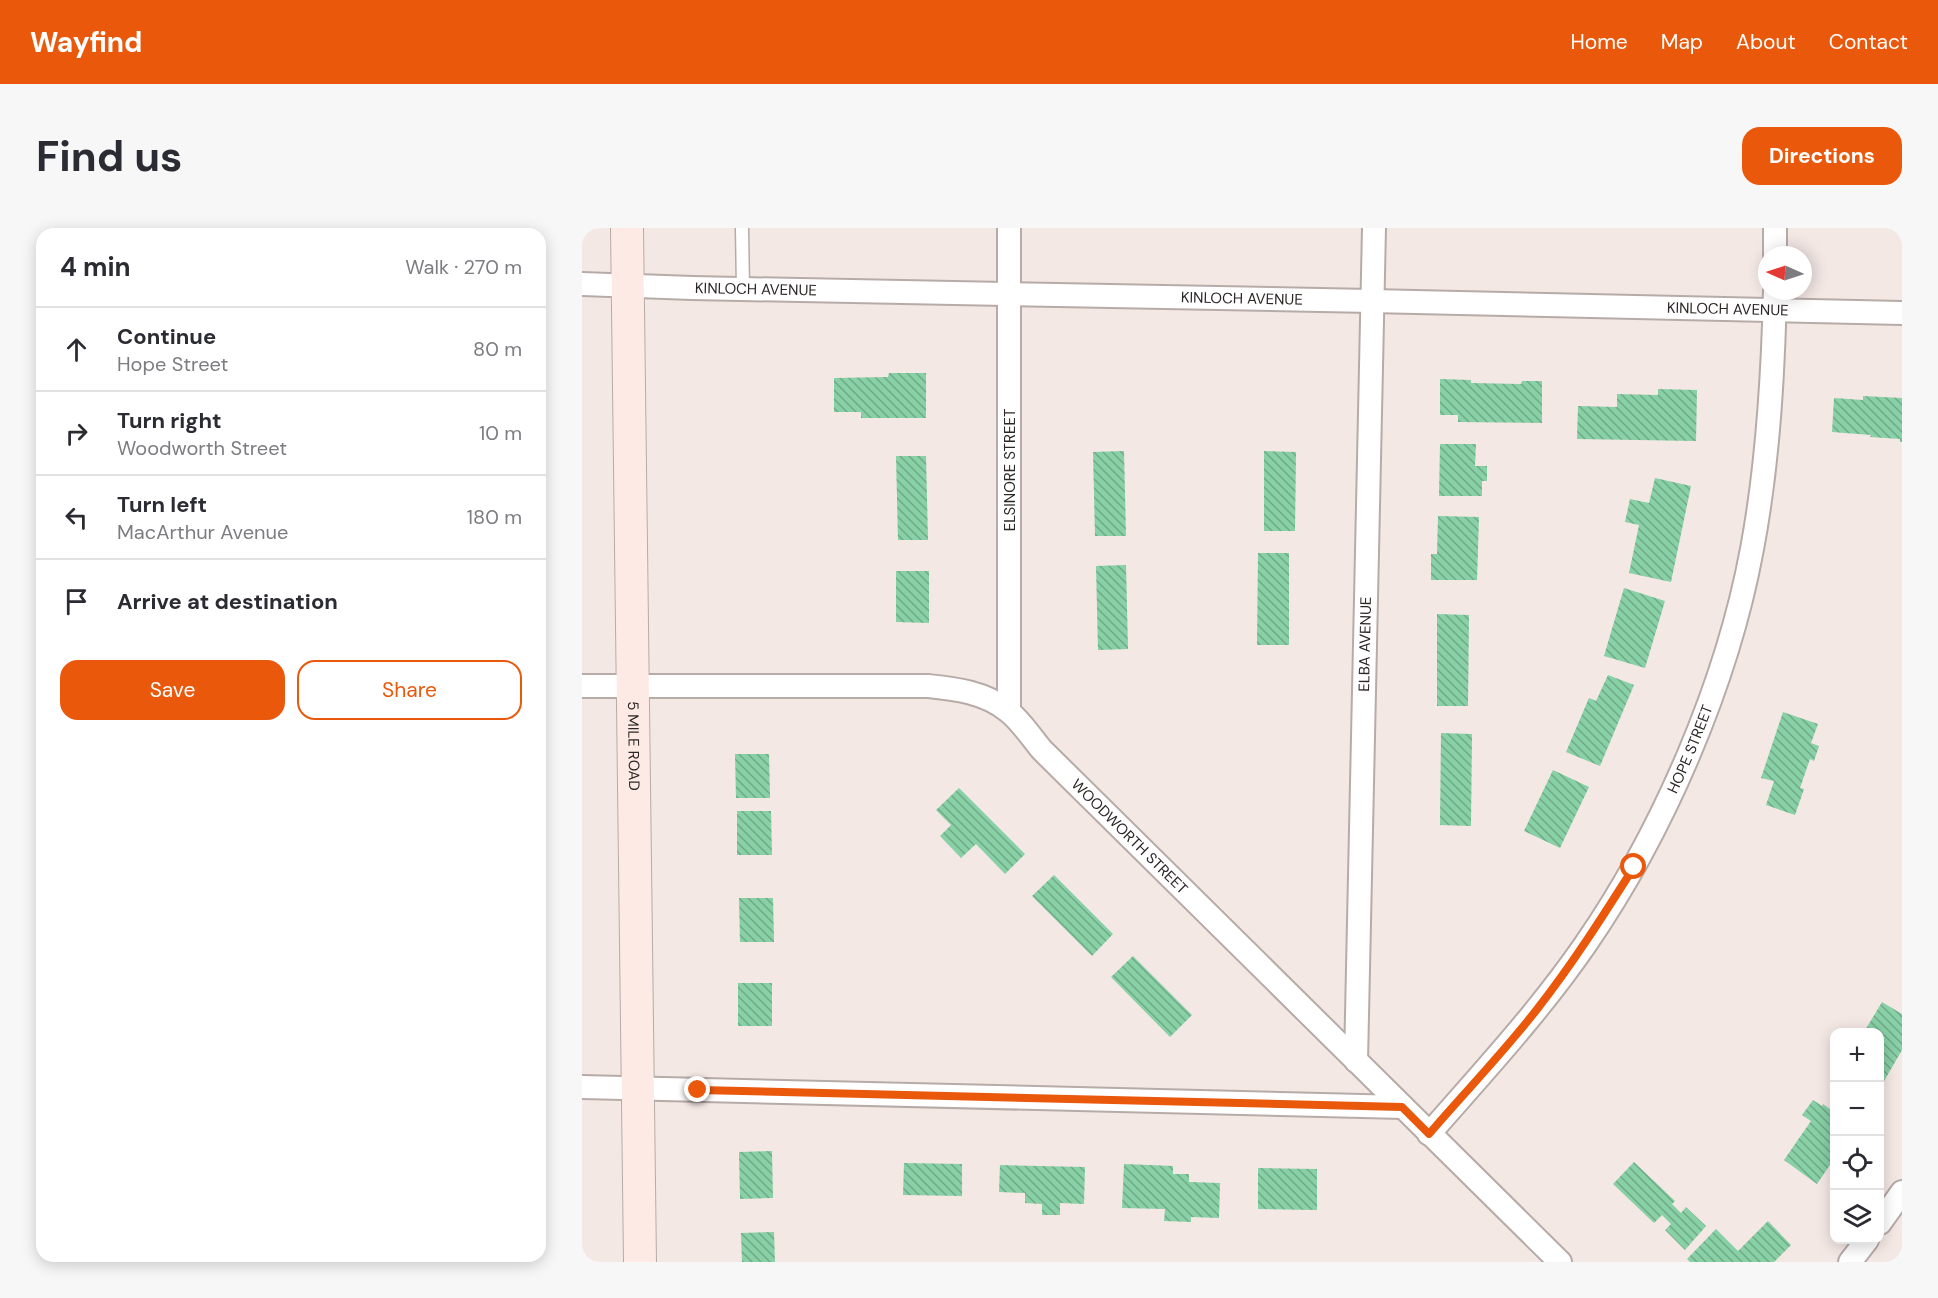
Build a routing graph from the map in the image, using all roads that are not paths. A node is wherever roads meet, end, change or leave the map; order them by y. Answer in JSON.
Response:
{"nodes":[{"id":1,"x":627,"y":228,"type":"edge"},
{"id":2,"x":742,"y":228,"type":"edge"},
{"id":3,"x":1010,"y":228,"type":"edge"},
{"id":4,"x":1374,"y":228,"type":"edge"},
{"id":5,"x":1775,"y":228,"type":"edge"},
{"id":6,"x":1775,"y":246,"type":"edge"},
{"id":7,"x":582,"y":284,"type":"edge"},
{"id":8,"x":628,"y":287,"type":"junction"},
{"id":9,"x":743,"y":289,"type":"junction"},
{"id":10,"x":1010,"y":294,"type":"junction"},
{"id":11,"x":1371,"y":300,"type":"junction"},
{"id":12,"x":1774,"y":301,"type":"edge"},
{"id":13,"x":1902,"y":313,"type":"edge"},
{"id":14,"x":632,"y":685,"type":"junction"},
{"id":15,"x":582,"y":686,"type":"edge"},
{"id":16,"x":1009,"y":711,"type":"junction"},
{"id":17,"x":1356,"y":1061,"type":"junction"},
{"id":18,"x":582,"y":1087,"type":"edge"},
{"id":19,"x":638,"y":1088,"type":"junction"},
{"id":20,"x":1402,"y":1107,"type":"junction"},
{"id":21,"x":1429,"y":1134,"type":"junction"},
{"id":22,"x":1902,"y":1192,"type":"edge"},
{"id":23,"x":1884,"y":1217,"type":"edge"},
{"id":24,"x":1863,"y":1244,"type":"edge"},
{"id":25,"x":640,"y":1262,"type":"edge"},
{"id":26,"x":1560,"y":1262,"type":"edge"},
{"id":27,"x":1850,"y":1262,"type":"edge"}],
"edges":[{"from":1,"to":8,"type":"main road","name":"5 MILE ROAD"},
{"from":2,"to":9,"type":"lane"},
{"from":3,"to":10,"type":"street","name":"ELSINORE STREET"},
{"from":4,"to":11,"type":"street","name":"ELBA AVENUE"},
{"from":5,"to":6,"type":"street"},
{"from":7,"to":8,"type":"street","name":"KINLOCH AVENUE"},
{"from":8,"to":9,"type":"street","name":"KINLOCH AVENUE"},
{"from":8,"to":14,"type":"main road","name":"5 MILE ROAD"},
{"from":9,"to":10,"type":"street","name":"KINLOCH AVENUE"},
{"from":10,"to":11,"type":"street","name":"KINLOCH AVENUE"},
{"from":10,"to":16,"type":"street","name":"ELSINORE STREET"},
{"from":11,"to":12,"type":"street","name":"KINLOCH AVENUE"},
{"from":11,"to":17,"type":"street","name":"ELBA AVENUE"},
{"from":12,"to":13,"type":"street","name":"KINLOCH AVENUE"},
{"from":12,"to":21,"type":"street","name":"HOPE STREET"},
{"from":14,"to":15,"type":"street","name":"WOODWORTH STREET"},
{"from":14,"to":16,"type":"street","name":"WOODWORTH STREET"},
{"from":14,"to":19,"type":"main road","name":"5 MILE ROAD"},
{"from":16,"to":17,"type":"street","name":"WOODWORTH STREET"},
{"from":17,"to":20,"type":"street","name":"WOODWORTH STREET"},
{"from":18,"to":19,"type":"street"},
{"from":19,"to":20,"type":"street"},
{"from":19,"to":25,"type":"main road","name":"5 MILE ROAD"},
{"from":20,"to":21,"type":"street","name":"WOODWORTH STREET"},
{"from":21,"to":26,"type":"street","name":"WOODWORTH STREET"},
{"from":22,"to":23,"type":"street"},
{"from":24,"to":27,"type":"street"}]}
